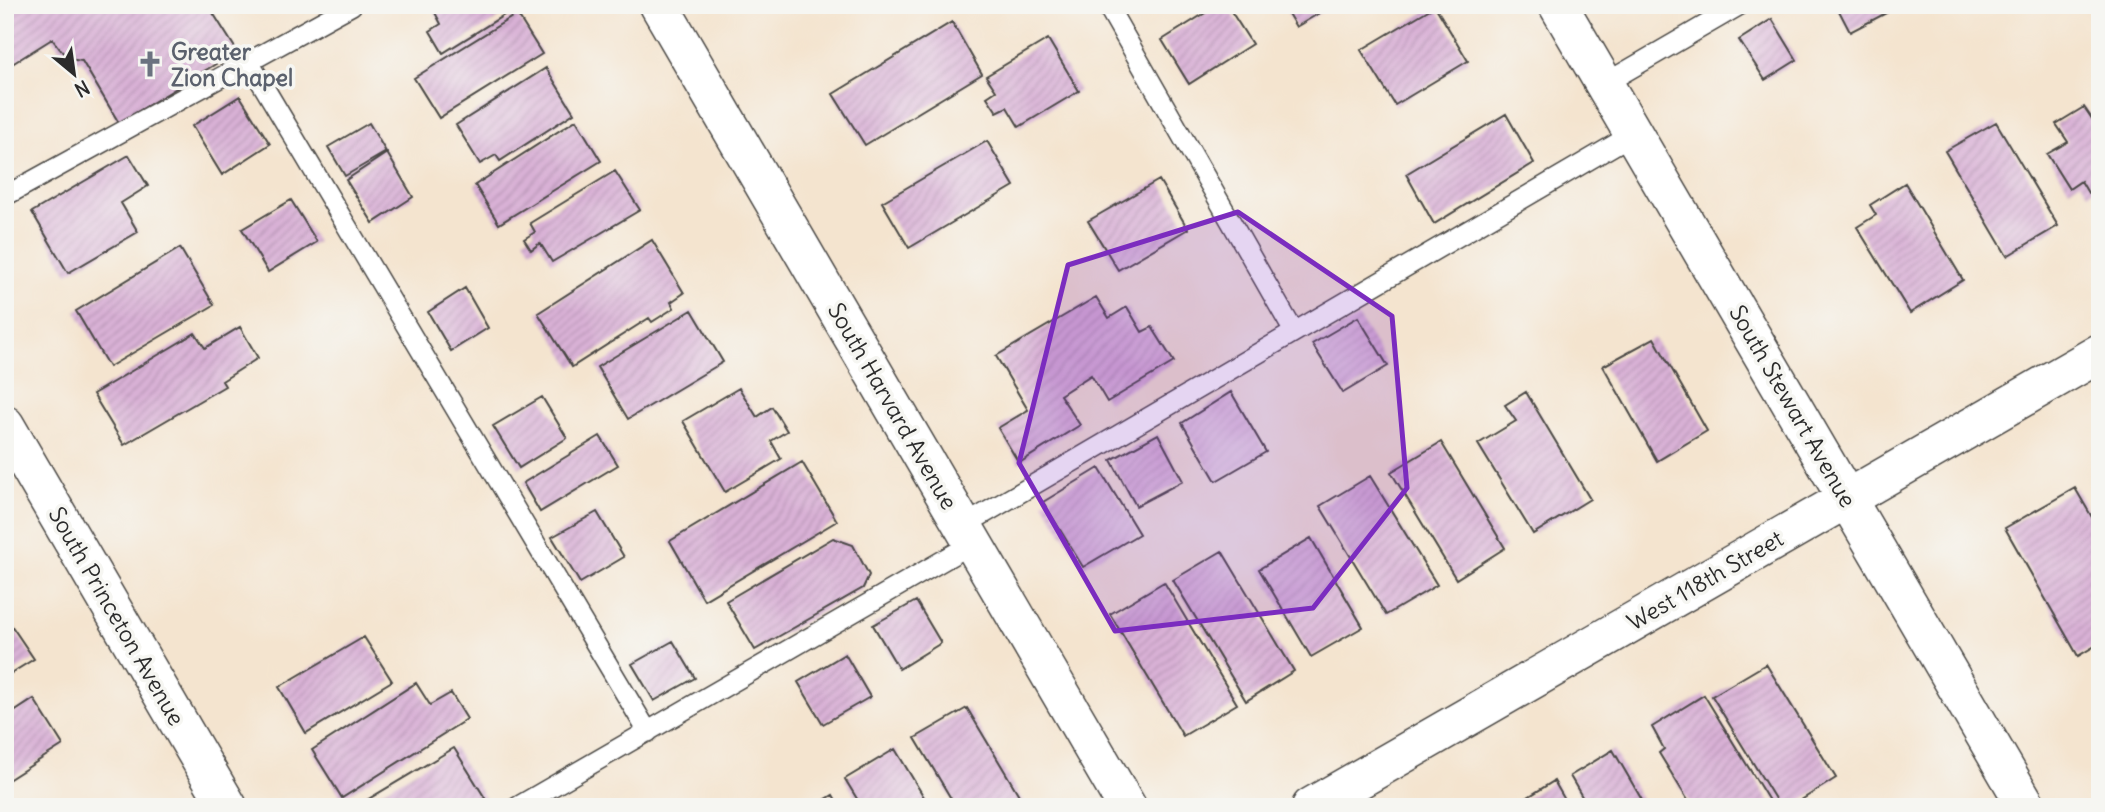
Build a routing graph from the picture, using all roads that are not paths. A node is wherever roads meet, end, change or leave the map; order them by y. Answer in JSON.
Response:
{"nodes":[{"id":1,"x":352,"y":5,"type":"edge"},
{"id":2,"x":659,"y":5,"type":"edge"},
{"id":3,"x":1107,"y":5,"type":"edge"},
{"id":4,"x":1558,"y":5,"type":"edge"},
{"id":5,"x":1740,"y":5,"type":"edge"},
{"id":6,"x":249,"y":62,"type":"junction"},
{"id":7,"x":1604,"y":84,"type":"junction"},
{"id":8,"x":1633,"y":134,"type":"junction"},
{"id":9,"x":5,"y":197,"type":"edge"},
{"id":10,"x":1294,"y":332,"type":"junction"},
{"id":11,"x":2100,"y":353,"type":"edge"},
{"id":12,"x":5,"y":425,"type":"edge"},
{"id":13,"x":1847,"y":498,"type":"junction"},
{"id":14,"x":968,"y":535,"type":"junction"},
{"id":15,"x":648,"y":732,"type":"junction"},
{"id":16,"x":228,"y":807,"type":"edge"},
{"id":17,"x":517,"y":807,"type":"edge"},
{"id":18,"x":1127,"y":807,"type":"edge"},
{"id":19,"x":1311,"y":807,"type":"edge"},
{"id":20,"x":2027,"y":807,"type":"edge"}],
"edges":[{"from":1,"to":6,"type":"lane"},
{"from":2,"to":14,"type":"street","name":"South Harvard Avenue"},
{"from":3,"to":10,"type":"lane"},
{"from":4,"to":7,"type":"street","name":"South Stewart Avenue"},
{"from":5,"to":7,"type":"lane"},
{"from":6,"to":9,"type":"lane"},
{"from":6,"to":15,"type":"lane"},
{"from":7,"to":8,"type":"street","name":"South Stewart Avenue"},
{"from":8,"to":10,"type":"lane"},
{"from":8,"to":13,"type":"street","name":"South Stewart Avenue"},
{"from":10,"to":14,"type":"lane"},
{"from":11,"to":13,"type":"street","name":"West 118th Street"},
{"from":12,"to":16,"type":"street","name":"South Princeton Avenue"},
{"from":13,"to":19,"type":"street","name":"West 118th Street"},
{"from":13,"to":20,"type":"street","name":"South Stewart Avenue"},
{"from":14,"to":15,"type":"lane"},
{"from":14,"to":18,"type":"street","name":"South Harvard Avenue"},
{"from":15,"to":17,"type":"lane"}]}
